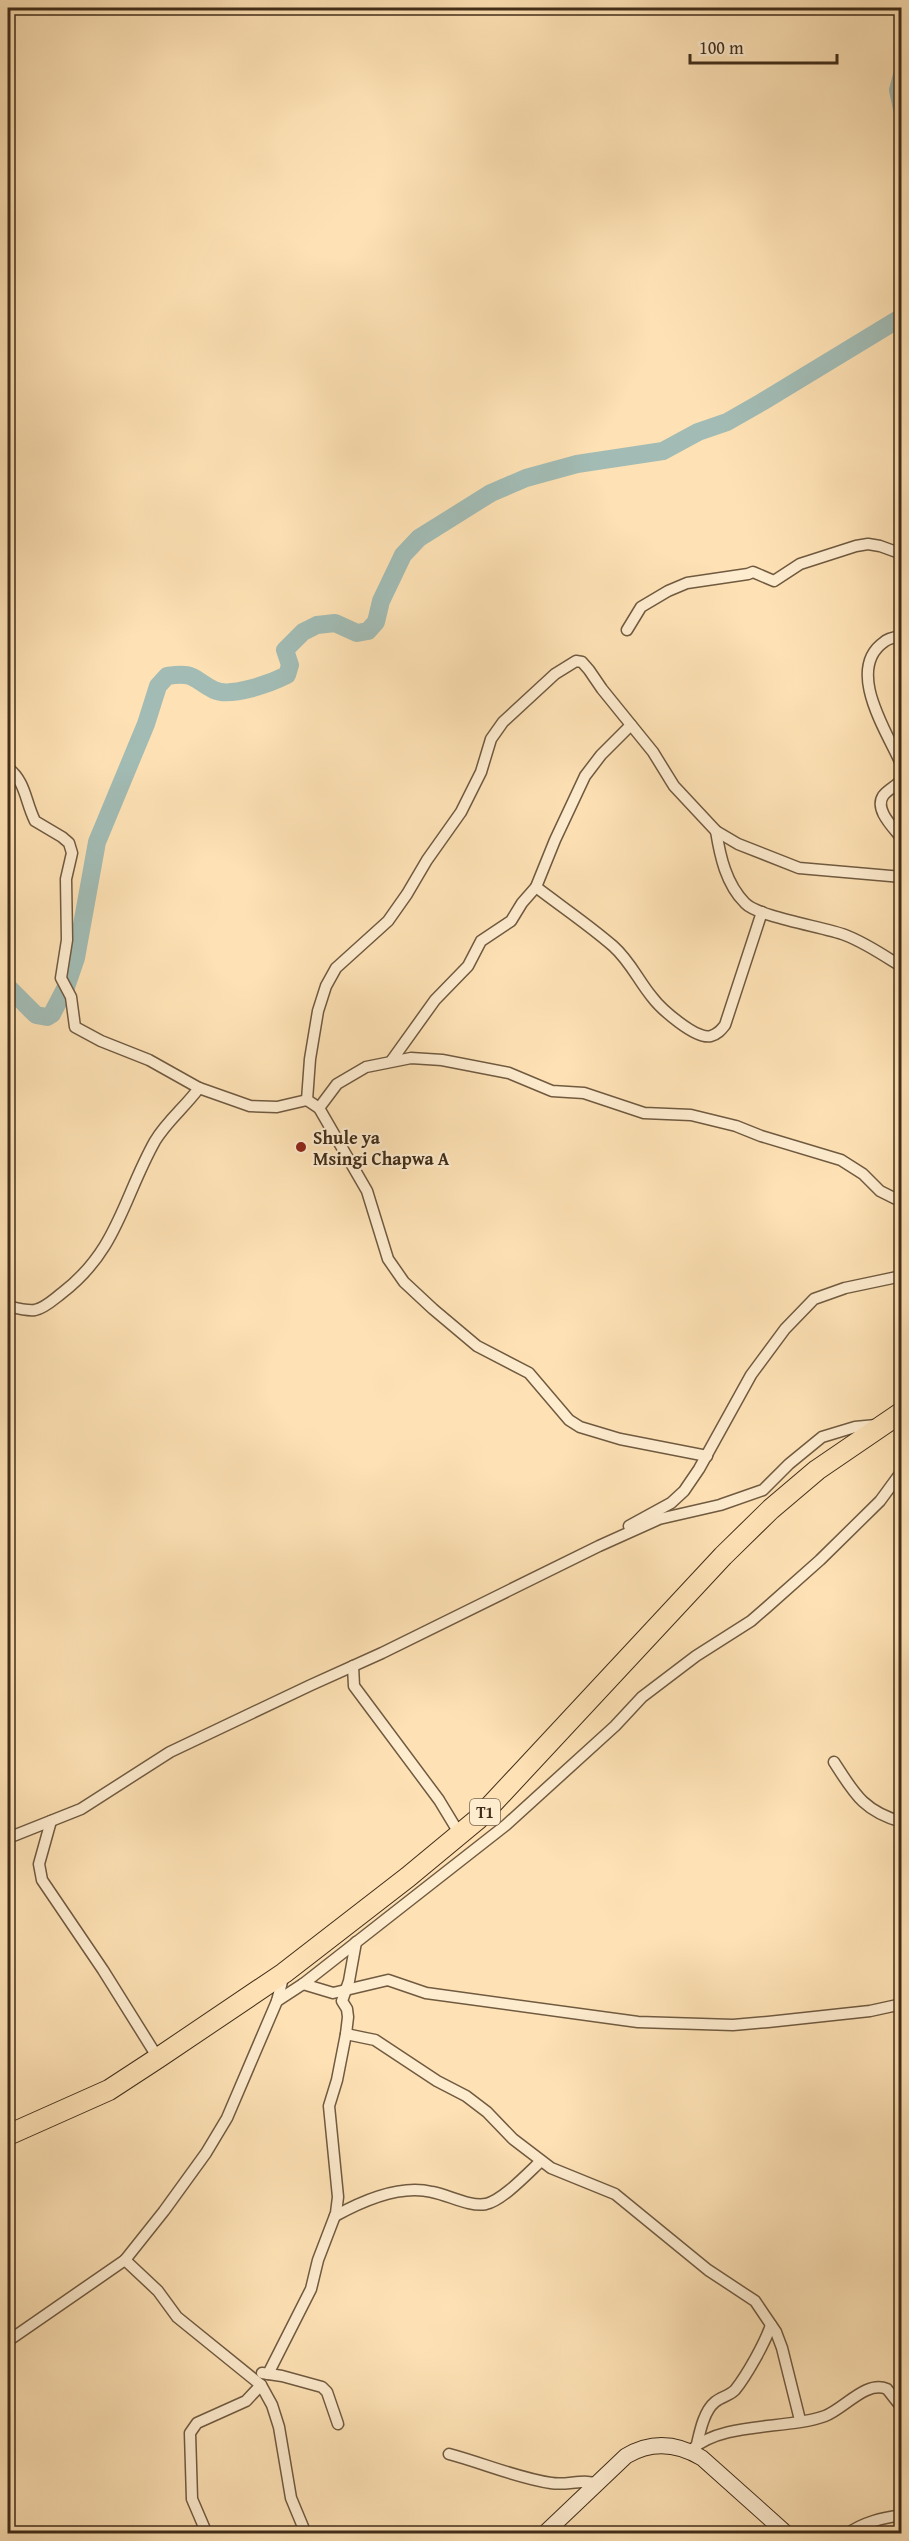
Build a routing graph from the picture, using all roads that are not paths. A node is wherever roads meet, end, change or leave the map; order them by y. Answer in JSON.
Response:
{"nodes":[{"id":1,"x":902,"y":554,"type":"edge"},
{"id":2,"x":627,"y":630,"type":"dead end"},
{"id":3,"x":902,"y":636,"type":"edge"},
{"id":4,"x":631,"y":725,"type":"junction"},
{"id":5,"x":902,"y":766,"type":"edge"},
{"id":6,"x":8,"y":768,"type":"edge"},
{"id":7,"x":902,"y":779,"type":"edge"},
{"id":8,"x":716,"y":831,"type":"junction"},
{"id":9,"x":902,"y":839,"type":"edge"},
{"id":10,"x":902,"y":877,"type":"edge"},
{"id":11,"x":537,"y":887,"type":"junction"},
{"id":12,"x":762,"y":912,"type":"junction"},
{"id":13,"x":902,"y":967,"type":"edge"},
{"id":14,"x":392,"y":1060,"type":"junction"},
{"id":15,"x":199,"y":1088,"type":"junction"},
{"id":16,"x":307,"y":1100,"type":"junction"},
{"id":17,"x":319,"y":1108,"type":"junction"},
{"id":18,"x":902,"y":1202,"type":"edge"},
{"id":19,"x":902,"y":1276,"type":"edge"},
{"id":20,"x":8,"y":1306,"type":"edge"},
{"id":21,"x":902,"y":1412,"type":"edge"},
{"id":22,"x":882,"y":1425,"type":"junction"},
{"id":23,"x":707,"y":1455,"type":"junction"},
{"id":24,"x":902,"y":1471,"type":"edge"},
{"id":25,"x":605,"y":1543,"type":"junction"},
{"id":26,"x":353,"y":1666,"type":"junction"},
{"id":27,"x":834,"y":1762,"type":"dead end"},
{"id":28,"x":51,"y":1821,"type":"junction"},
{"id":29,"x":902,"y":1822,"type":"edge"},
{"id":30,"x":459,"y":1833,"type":"junction"},
{"id":31,"x":8,"y":1838,"type":"edge"},
{"id":32,"x":356,"y":1942,"type":"junction"},
{"id":33,"x":284,"y":1973,"type":"junction"},
{"id":34,"x":303,"y":1984,"type":"junction"},
{"id":35,"x":346,"y":1990,"type":"junction"},
{"id":36,"x":277,"y":2001,"type":"junction"},
{"id":37,"x":902,"y":2004,"type":"edge"},
{"id":38,"x":346,"y":2034,"type":"junction"},
{"id":39,"x":158,"y":2058,"type":"junction"},
{"id":40,"x":8,"y":2135,"type":"edge"},
{"id":41,"x":541,"y":2161,"type":"junction"},
{"id":42,"x":335,"y":2216,"type":"junction"},
{"id":43,"x":125,"y":2260,"type":"junction"},
{"id":44,"x":771,"y":2325,"type":"junction"},
{"id":45,"x":8,"y":2341,"type":"edge"},
{"id":46,"x":247,"y":2373,"type":"junction"},
{"id":47,"x":268,"y":2374,"type":"junction"},
{"id":48,"x":261,"y":2385,"type":"junction"},
{"id":49,"x":902,"y":2408,"type":"edge"},
{"id":50,"x":800,"y":2420,"type":"junction"},
{"id":51,"x":338,"y":2424,"type":"dead end"},
{"id":52,"x":690,"y":2446,"type":"junction"},
{"id":53,"x":449,"y":2454,"type":"dead end"},
{"id":54,"x":597,"y":2484,"type":"junction"},
{"id":55,"x":902,"y":2515,"type":"edge"},
{"id":56,"x":304,"y":2533,"type":"edge"},
{"id":57,"x":207,"y":2534,"type":"edge"},
{"id":58,"x":544,"y":2534,"type":"edge"},
{"id":59,"x":787,"y":2534,"type":"edge"},
{"id":60,"x":847,"y":2534,"type":"edge"}],
"edges":[{"from":1,"to":2,"type":"street"},
{"from":3,"to":5,"type":"street"},
{"from":4,"to":8,"type":"street"},
{"from":4,"to":11,"type":"street"},
{"from":4,"to":16,"type":"street"},
{"from":6,"to":15,"type":"street"},
{"from":7,"to":9,"type":"street"},
{"from":8,"to":10,"type":"street"},
{"from":8,"to":12,"type":"street"},
{"from":11,"to":12,"type":"street"},
{"from":11,"to":14,"type":"street"},
{"from":12,"to":13,"type":"street"},
{"from":14,"to":17,"type":"street"},
{"from":14,"to":18,"type":"street"},
{"from":15,"to":16,"type":"street"},
{"from":15,"to":20,"type":"street"},
{"from":16,"to":17,"type":"street"},
{"from":17,"to":23,"type":"street"},
{"from":19,"to":23,"type":"street"},
{"from":21,"to":22,"type":"highway","number":"T1"},
{"from":22,"to":25,"type":"street"},
{"from":22,"to":30,"type":"highway","number":"T1"},
{"from":23,"to":25,"type":"street"},
{"from":24,"to":32,"type":"street"},
{"from":25,"to":26,"type":"street"},
{"from":26,"to":28,"type":"street"},
{"from":26,"to":30,"type":"street"},
{"from":27,"to":29,"type":"street"},
{"from":28,"to":31,"type":"street"},
{"from":28,"to":39,"type":"street"},
{"from":30,"to":33,"type":"highway","number":"T1"},
{"from":32,"to":34,"type":"street"},
{"from":32,"to":35,"type":"street"},
{"from":33,"to":36,"type":"street"},
{"from":33,"to":39,"type":"highway","number":"T1"},
{"from":34,"to":35,"type":"street"},
{"from":34,"to":36,"type":"street"},
{"from":35,"to":37,"type":"street"},
{"from":35,"to":38,"type":"street"},
{"from":36,"to":43,"type":"street"},
{"from":38,"to":41,"type":"street"},
{"from":38,"to":42,"type":"street"},
{"from":39,"to":40,"type":"highway","number":"T1"},
{"from":41,"to":42,"type":"street"},
{"from":41,"to":44,"type":"street"},
{"from":42,"to":47,"type":"street"},
{"from":43,"to":45,"type":"street"},
{"from":43,"to":46,"type":"street"},
{"from":44,"to":50,"type":"street"},
{"from":44,"to":52,"type":"street"},
{"from":46,"to":47,"type":"street"},
{"from":46,"to":48,"type":"street"},
{"from":47,"to":51,"type":"street"},
{"from":48,"to":56,"type":"street"},
{"from":48,"to":57,"type":"street"},
{"from":49,"to":50,"type":"street"},
{"from":50,"to":52,"type":"street"},
{"from":52,"to":54,"type":"street"},
{"from":52,"to":59,"type":"street"},
{"from":53,"to":54,"type":"street"},
{"from":54,"to":58,"type":"street"},
{"from":55,"to":60,"type":"street"}]}
